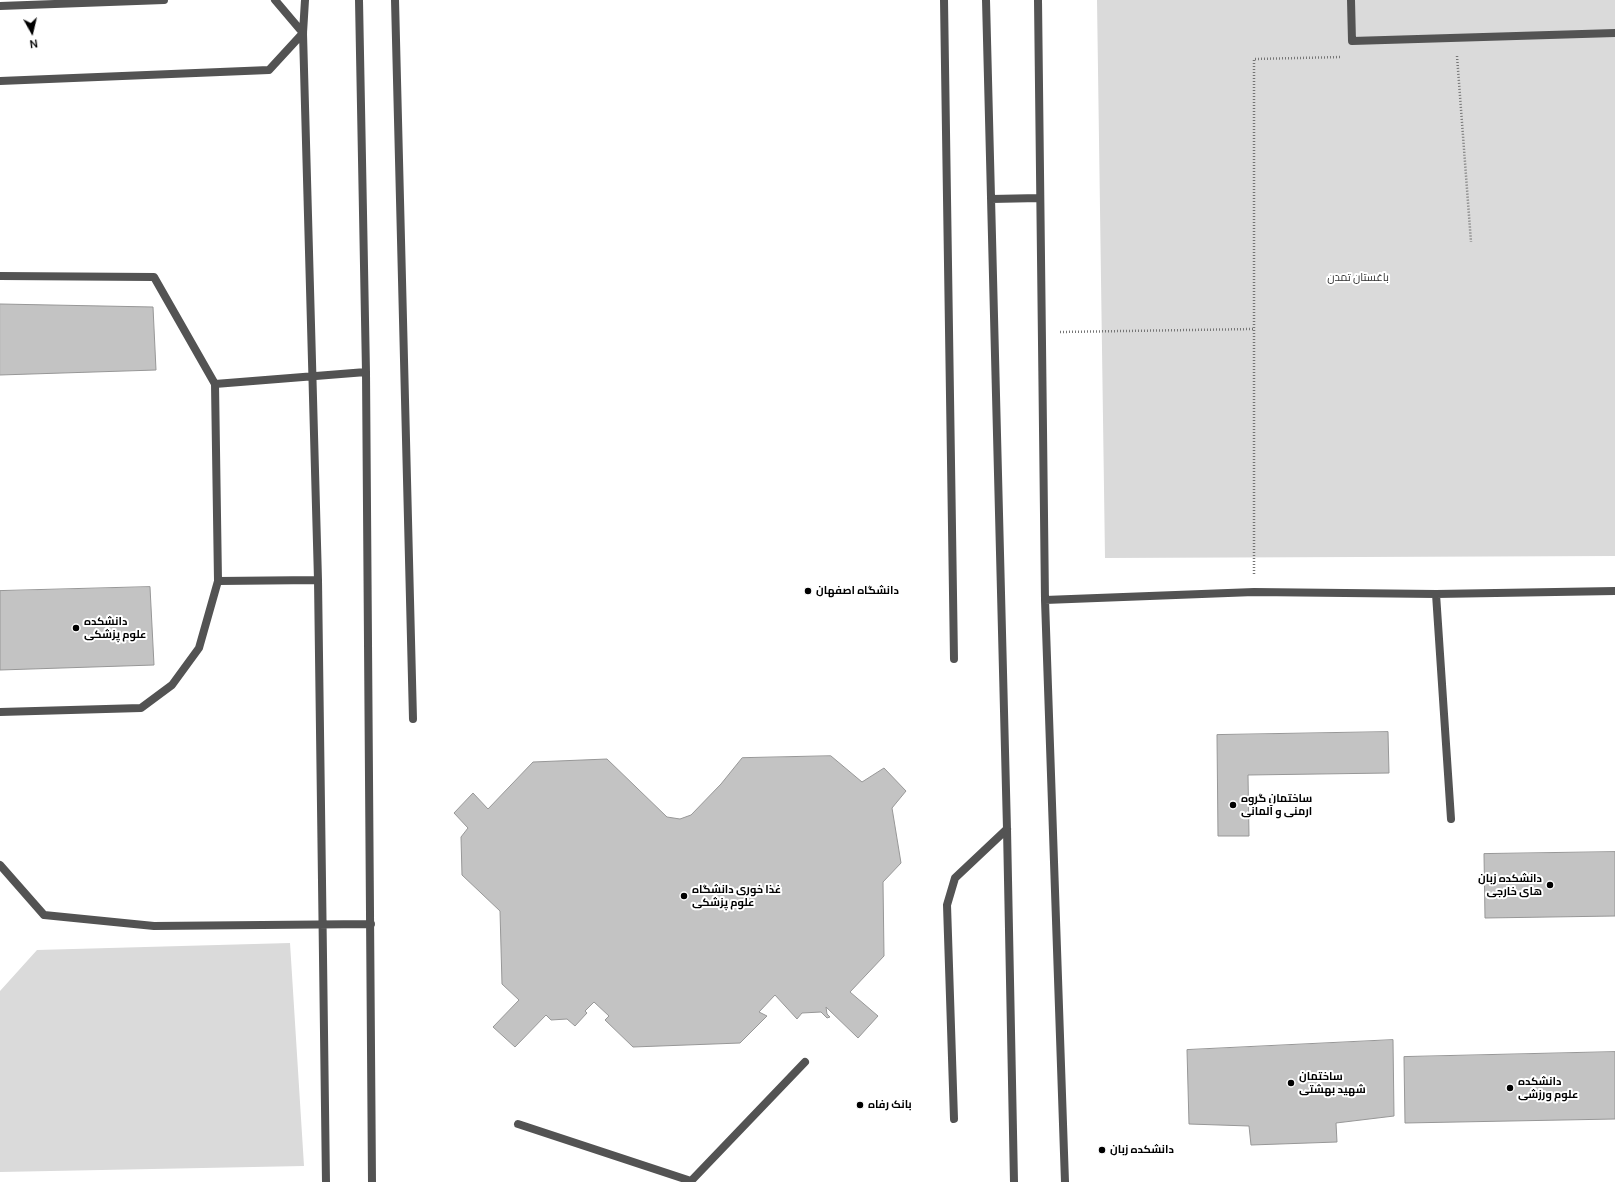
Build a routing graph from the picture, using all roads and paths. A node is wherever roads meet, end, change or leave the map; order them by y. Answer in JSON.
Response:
{"nodes":[{"id":1,"x":164,"y":0,"type":"edge"},
{"id":2,"x":275,"y":0,"type":"edge"},
{"id":3,"x":305,"y":0,"type":"edge"},
{"id":4,"x":359,"y":0,"type":"edge"},
{"id":5,"x":394,"y":0,"type":"edge"},
{"id":6,"x":944,"y":0,"type":"edge"},
{"id":7,"x":986,"y":0,"type":"edge"},
{"id":8,"x":1038,"y":0,"type":"edge"},
{"id":9,"x":1351,"y":0,"type":"edge"},
{"id":10,"x":0,"y":6,"type":"edge"},
{"id":11,"x":303,"y":33,"type":"junction"},
{"id":12,"x":1615,"y":33,"type":"edge"},
{"id":13,"x":1464,"y":54,"type":"dead end"},
{"id":14,"x":1347,"y":57,"type":"dead end"},
{"id":15,"x":0,"y":81,"type":"edge"},
{"id":16,"x":1040,"y":198,"type":"junction"},
{"id":17,"x":991,"y":199,"type":"junction"},
{"id":18,"x":1471,"y":242,"type":"dead end"},
{"id":19,"x":0,"y":276,"type":"edge"},
{"id":20,"x":1254,"y":329,"type":"junction"},
{"id":21,"x":1041,"y":333,"type":"junction"},
{"id":22,"x":366,"y":372,"type":"junction"},
{"id":23,"x":313,"y":375,"type":"junction"},
{"id":24,"x":215,"y":384,"type":"junction"},
{"id":25,"x":318,"y":580,"type":"junction"},
{"id":26,"x":218,"y":581,"type":"junction"},
{"id":27,"x":1615,"y":591,"type":"edge"},
{"id":28,"x":1254,"y":592,"type":"junction"},
{"id":29,"x":1436,"y":594,"type":"junction"},
{"id":30,"x":1045,"y":600,"type":"junction"},
{"id":31,"x":954,"y":659,"type":"dead end"},
{"id":32,"x":0,"y":712,"type":"edge"},
{"id":33,"x":412,"y":719,"type":"dead end"},
{"id":34,"x":1451,"y":819,"type":"dead end"},
{"id":35,"x":1007,"y":829,"type":"junction"},
{"id":36,"x":0,"y":865,"type":"edge"},
{"id":37,"x":371,"y":924,"type":"junction"},
{"id":38,"x":322,"y":925,"type":"junction"},
{"id":39,"x":805,"y":1062,"type":"dead end"},
{"id":40,"x":954,"y":1119,"type":"dead end"},
{"id":41,"x":518,"y":1124,"type":"dead end"},
{"id":42,"x":691,"y":1181,"type":"edge"},
{"id":43,"x":326,"y":1182,"type":"edge"},
{"id":44,"x":372,"y":1182,"type":"edge"},
{"id":45,"x":1014,"y":1182,"type":"edge"},
{"id":46,"x":1065,"y":1182,"type":"edge"}],
"edges":[{"from":1,"to":10,"type":"street"},
{"from":2,"to":11,"type":"street"},
{"from":3,"to":11,"type":"street"},
{"from":4,"to":22,"type":"street"},
{"from":5,"to":33,"type":"street"},
{"from":6,"to":31,"type":"street"},
{"from":7,"to":17,"type":"street"},
{"from":8,"to":16,"type":"street"},
{"from":9,"to":12,"type":"street"},
{"from":11,"to":15,"type":"street"},
{"from":11,"to":23,"type":"street"},
{"from":13,"to":18,"type":"path"},
{"from":14,"to":20,"type":"path"},
{"from":16,"to":17,"type":"street"},
{"from":16,"to":21,"type":"street"},
{"from":17,"to":35,"type":"street"},
{"from":19,"to":24,"type":"street"},
{"from":20,"to":21,"type":"path"},
{"from":20,"to":28,"type":"path"},
{"from":21,"to":30,"type":"street"},
{"from":22,"to":23,"type":"street"},
{"from":22,"to":37,"type":"street"},
{"from":23,"to":24,"type":"street"},
{"from":23,"to":25,"type":"street"},
{"from":24,"to":26,"type":"street"},
{"from":25,"to":26,"type":"street"},
{"from":25,"to":38,"type":"street"},
{"from":26,"to":32,"type":"street"},
{"from":27,"to":29,"type":"street"},
{"from":28,"to":29,"type":"street"},
{"from":28,"to":30,"type":"street"},
{"from":29,"to":34,"type":"street"},
{"from":30,"to":46,"type":"street"},
{"from":35,"to":40,"type":"street"},
{"from":35,"to":45,"type":"street"},
{"from":36,"to":38,"type":"street"},
{"from":37,"to":38,"type":"street"},
{"from":37,"to":44,"type":"street"},
{"from":38,"to":43,"type":"street"},
{"from":39,"to":42,"type":"street"},
{"from":41,"to":42,"type":"street"}]}
